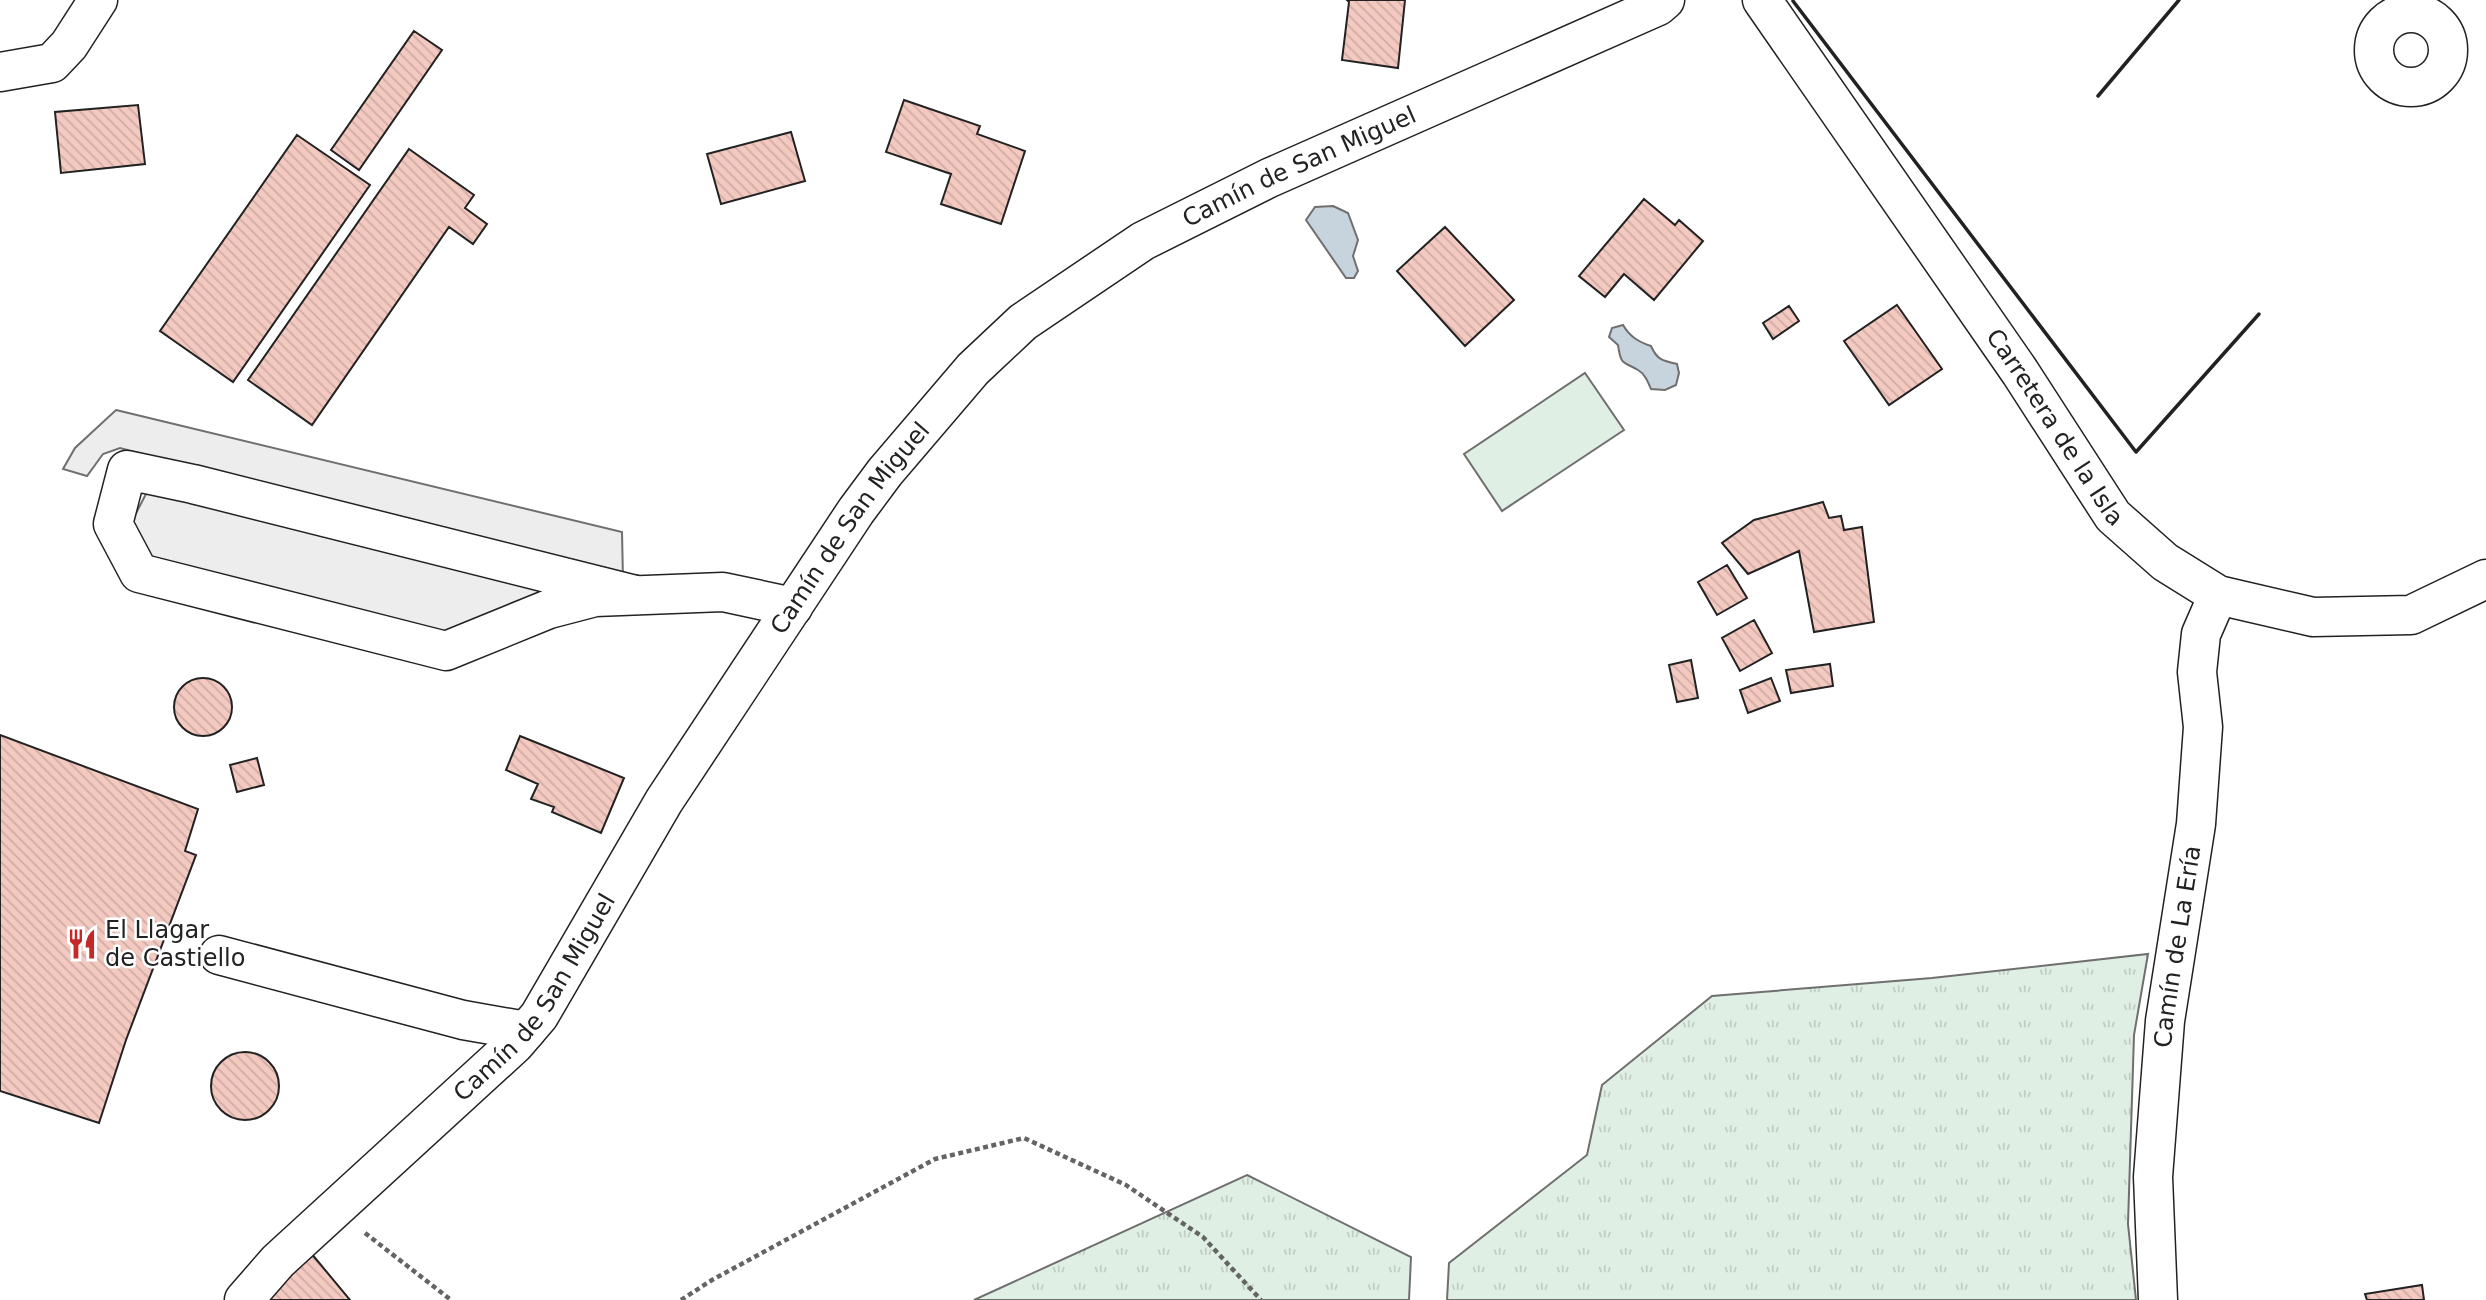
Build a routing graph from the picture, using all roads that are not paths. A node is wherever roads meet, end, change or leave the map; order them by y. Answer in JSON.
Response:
{"nodes":[{"id":1,"x":98,"y":0,"type":"edge"},
{"id":2,"x":1665,"y":0,"type":"edge"},
{"id":3,"x":1762,"y":0,"type":"edge"},
{"id":4,"x":0,"y":72,"type":"edge"},
{"id":5,"x":2486,"y":579,"type":"edge"},
{"id":6,"x":635,"y":595,"type":"junction"},
{"id":7,"x":2218,"y":595,"type":"junction"},
{"id":8,"x":793,"y":607,"type":"junction"},
{"id":9,"x":219,"y":955,"type":"dead end"},
{"id":10,"x":526,"y":1031,"type":"junction"},
{"id":11,"x":244,"y":1300,"type":"edge"},
{"id":12,"x":2158,"y":1300,"type":"edge"}],
"edges":[{"from":1,"to":4,"type":"street"},
{"from":2,"to":8,"type":"street","name":"Camín de San Miguel"},
{"from":3,"to":7,"type":"street","name":"Carretera de la Isla"},
{"from":5,"to":7,"type":"street","name":"Carretera de la Isla"},
{"from":6,"to":6,"type":"street"},
{"from":6,"to":8,"type":"street"},
{"from":7,"to":12,"type":"street","name":"Camín de La Ería"},
{"from":8,"to":10,"type":"street","name":"Camín de San Miguel"},
{"from":9,"to":10,"type":"street"},
{"from":10,"to":11,"type":"street","name":"Camín de San Miguel"}]}
